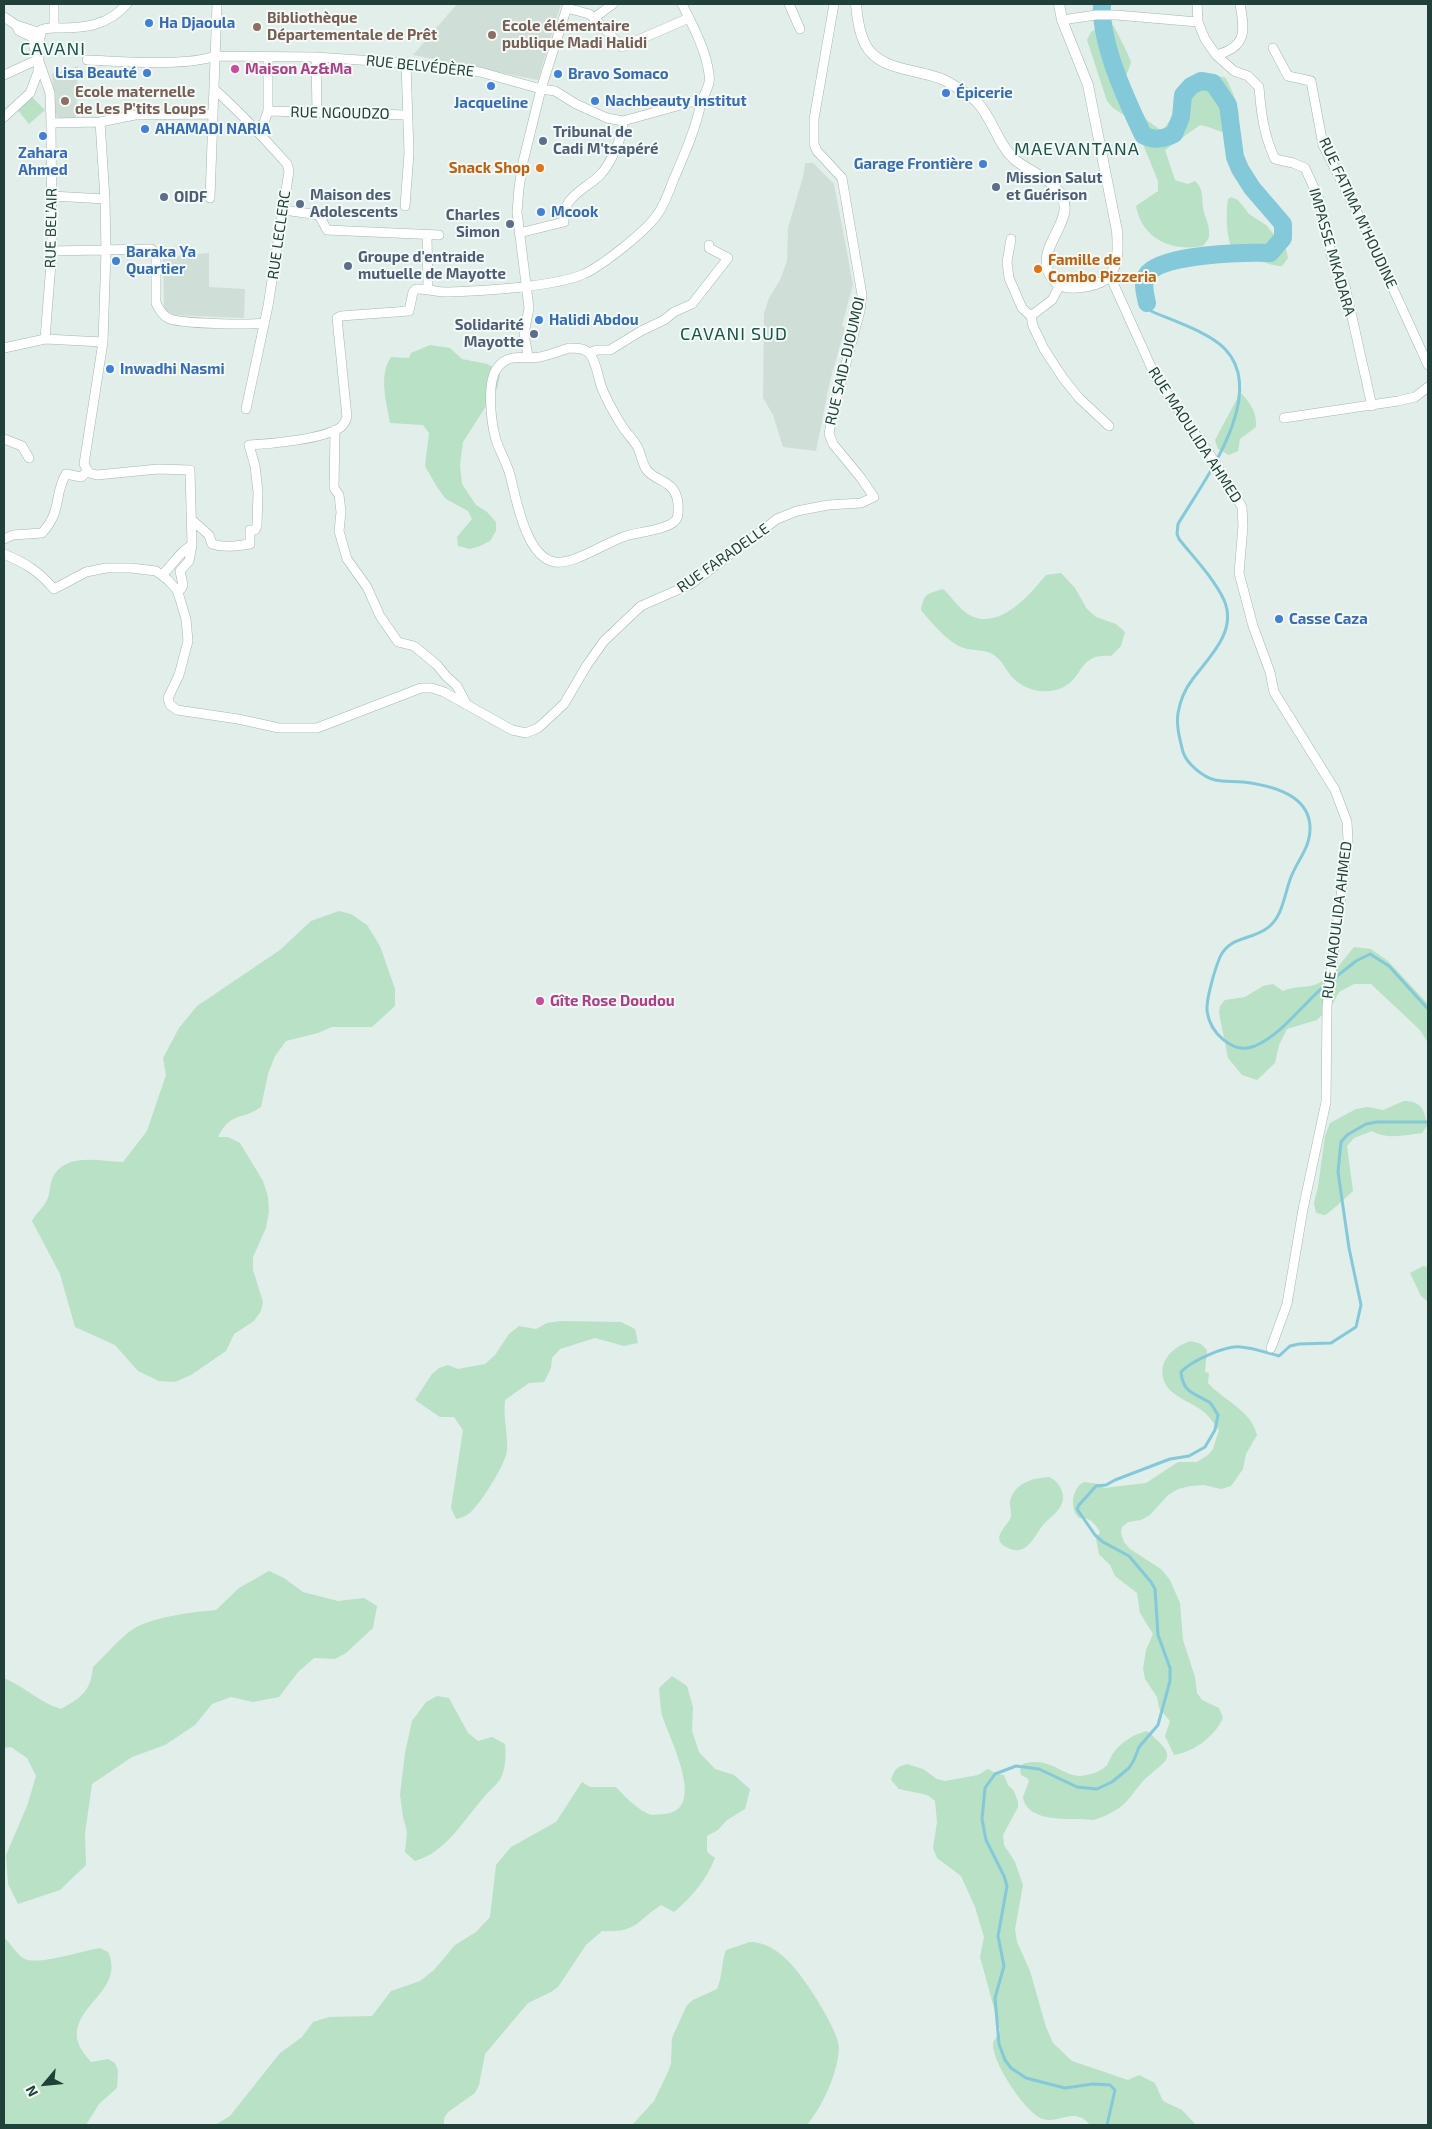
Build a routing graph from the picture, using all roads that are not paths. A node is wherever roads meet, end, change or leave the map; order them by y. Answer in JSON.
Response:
{"nodes":[{"id":1,"x":54,"y":4,"type":"edge"},
{"id":2,"x":127,"y":4,"type":"edge"},
{"id":3,"x":217,"y":4,"type":"edge"},
{"id":4,"x":613,"y":4,"type":"edge"},
{"id":5,"x":682,"y":4,"type":"edge"},
{"id":6,"x":789,"y":4,"type":"edge"},
{"id":7,"x":834,"y":4,"type":"edge"},
{"id":8,"x":856,"y":4,"type":"edge"},
{"id":9,"x":1059,"y":4,"type":"edge"},
{"id":10,"x":1197,"y":4,"type":"edge"},
{"id":11,"x":1240,"y":4,"type":"edge"},
{"id":12,"x":567,"y":6,"type":"edge"},
{"id":13,"x":4,"y":17,"type":"edge"},
{"id":14,"x":594,"y":18,"type":"junction"},
{"id":15,"x":689,"y":18,"type":"junction"},
{"id":16,"x":1062,"y":20,"type":"junction"},
{"id":17,"x":1198,"y":22,"type":"junction"},
{"id":18,"x":54,"y":28,"type":"junction"},
{"id":19,"x":800,"y":29,"type":"dead end"},
{"id":20,"x":36,"y":36,"type":"junction"},
{"id":21,"x":1273,"y":48,"type":"dead end"},
{"id":22,"x":1216,"y":55,"type":"junction"},
{"id":23,"x":215,"y":56,"type":"junction"},
{"id":24,"x":268,"y":57,"type":"junction"},
{"id":25,"x":316,"y":57,"type":"junction"},
{"id":26,"x":39,"y":59,"type":"junction"},
{"id":27,"x":87,"y":60,"type":"dead end"},
{"id":28,"x":406,"y":63,"type":"junction"},
{"id":29,"x":4,"y":75,"type":"edge"},
{"id":30,"x":214,"y":89,"type":"junction"},
{"id":31,"x":541,"y":89,"type":"junction"},
{"id":32,"x":702,"y":99,"type":"junction"},
{"id":33,"x":268,"y":111,"type":"junction"},
{"id":34,"x":317,"y":113,"type":"junction"},
{"id":35,"x":212,"y":114,"type":"junction"},
{"id":36,"x":406,"y":114,"type":"junction"},
{"id":37,"x":4,"y":117,"type":"edge"},
{"id":38,"x":623,"y":121,"type":"junction"},
{"id":39,"x":100,"y":122,"type":"junction"},
{"id":40,"x":51,"y":123,"type":"junction"},
{"id":41,"x":260,"y":134,"type":"junction"},
{"id":42,"x":52,"y":196,"type":"junction"},
{"id":43,"x":210,"y":198,"type":"dead end"},
{"id":44,"x":105,"y":199,"type":"junction"},
{"id":45,"x":405,"y":206,"type":"dead end"},
{"id":46,"x":284,"y":210,"type":"junction"},
{"id":47,"x":519,"y":233,"type":"junction"},
{"id":48,"x":439,"y":235,"type":"dead end"},
{"id":49,"x":427,"y":236,"type":"junction"},
{"id":50,"x":1011,"y":239,"type":"dead end"},
{"id":51,"x":709,"y":245,"type":"dead end"},
{"id":52,"x":52,"y":251,"type":"junction"},
{"id":53,"x":106,"y":251,"type":"junction"},
{"id":54,"x":1110,"y":276,"type":"junction"},
{"id":55,"x":1060,"y":285,"type":"junction"},
{"id":56,"x":527,"y":286,"type":"junction"},
{"id":57,"x":428,"y":288,"type":"junction"},
{"id":58,"x":1031,"y":316,"type":"junction"},
{"id":59,"x":264,"y":323,"type":"junction"},
{"id":60,"x":45,"y":338,"type":"junction"},
{"id":61,"x":103,"y":342,"type":"junction"},
{"id":62,"x":4,"y":348,"type":"edge"},
{"id":63,"x":590,"y":354,"type":"junction"},
{"id":64,"x":528,"y":356,"type":"junction"},
{"id":65,"x":1428,"y":365,"type":"edge"},
{"id":66,"x":1428,"y":387,"type":"edge"},
{"id":67,"x":1372,"y":406,"type":"junction"},
{"id":68,"x":246,"y":409,"type":"dead end"},
{"id":69,"x":1284,"y":418,"type":"dead end"},
{"id":70,"x":1109,"y":426,"type":"dead end"},
{"id":71,"x":335,"y":430,"type":"junction"},
{"id":72,"x":4,"y":439,"type":"edge"},
{"id":73,"x":29,"y":458,"type":"dead end"},
{"id":74,"x":88,"y":471,"type":"junction"},
{"id":75,"x":777,"y":519,"type":"joint"},
{"id":76,"x":192,"y":520,"type":"junction"},
{"id":77,"x":4,"y":539,"type":"edge"},
{"id":78,"x":192,"y":545,"type":"junction"},
{"id":79,"x":4,"y":554,"type":"edge"},
{"id":80,"x":162,"y":575,"type":"junction"},
{"id":81,"x":177,"y":590,"type":"junction"},
{"id":82,"x":466,"y":702,"type":"junction"},
{"id":83,"x":1271,"y":1348,"type":"dead end"}],
"edges":[{"from":1,"to":18,"type":"street"},
{"from":2,"to":18,"type":"street"},
{"from":3,"to":23,"type":"street"},
{"from":4,"to":14,"type":"street"},
{"from":5,"to":15,"type":"street"},
{"from":6,"to":19,"type":"street"},
{"from":7,"to":75,"type":"street","name":"RUE SAID-DJOUMOI"},
{"from":8,"to":55,"type":"street"},
{"from":9,"to":16,"type":"street"},
{"from":10,"to":17,"type":"street"},
{"from":11,"to":22,"type":"street"},
{"from":12,"to":14,"type":"street"},
{"from":12,"to":31,"type":"street"},
{"from":13,"to":20,"type":"street"},
{"from":14,"to":15,"type":"street"},
{"from":15,"to":32,"type":"street"},
{"from":16,"to":17,"type":"street"},
{"from":16,"to":54,"type":"street"},
{"from":17,"to":22,"type":"street"},
{"from":18,"to":20,"type":"street"},
{"from":20,"to":26,"type":"street","name":"RUE BEL’AIR"},
{"from":21,"to":65,"type":"street","name":"RUE FATIMA M'HOUDINE"},
{"from":22,"to":67,"type":"street","name":"IMPASSE MKADARA"},
{"from":23,"to":24,"type":"street","name":"RUE BELVÉDÈRE"},
{"from":23,"to":27,"type":"street","name":"RUE BELVÉDÈRE"},
{"from":23,"to":30,"type":"street"},
{"from":24,"to":25,"type":"street","name":"RUE BELVÉDÈRE"},
{"from":24,"to":33,"type":"street","name":"RUE NGOUDZO"},
{"from":25,"to":28,"type":"street","name":"RUE BELVÉDÈRE"},
{"from":25,"to":34,"type":"street"},
{"from":26,"to":29,"type":"street"},
{"from":26,"to":37,"type":"street"},
{"from":26,"to":40,"type":"street","name":"RUE BEL’AIR"},
{"from":28,"to":31,"type":"street","name":"RUE BELVÉDÈRE"},
{"from":28,"to":36,"type":"street"},
{"from":30,"to":35,"type":"street"},
{"from":30,"to":41,"type":"street","name":"RUE LECLERC"},
{"from":31,"to":38,"type":"street","name":"RUE BELVÉDÈRE"},
{"from":31,"to":47,"type":"street"},
{"from":32,"to":38,"type":"street"},
{"from":32,"to":56,"type":"street"},
{"from":33,"to":34,"type":"street","name":"RUE NGOUDZO"},
{"from":33,"to":41,"type":"street"},
{"from":34,"to":36,"type":"street","name":"RUE NGOUDZO"},
{"from":35,"to":39,"type":"street"},
{"from":35,"to":43,"type":"street"},
{"from":36,"to":45,"type":"street"},
{"from":38,"to":47,"type":"street"},
{"from":39,"to":40,"type":"street"},
{"from":39,"to":44,"type":"street"},
{"from":40,"to":42,"type":"street","name":"RUE BEL’AIR"},
{"from":41,"to":46,"type":"street","name":"RUE LECLERC"},
{"from":42,"to":44,"type":"street"},
{"from":42,"to":52,"type":"street","name":"RUE BEL’AIR"},
{"from":44,"to":53,"type":"street"},
{"from":46,"to":49,"type":"street"},
{"from":46,"to":59,"type":"street","name":"RUE LECLERC"},
{"from":47,"to":56,"type":"street"},
{"from":48,"to":49,"type":"street"},
{"from":49,"to":57,"type":"street"},
{"from":50,"to":58,"type":"street"},
{"from":51,"to":63,"type":"street"},
{"from":52,"to":53,"type":"street"},
{"from":52,"to":60,"type":"street","name":"RUE BEL’AIR"},
{"from":53,"to":59,"type":"street"},
{"from":53,"to":61,"type":"street"},
{"from":54,"to":55,"type":"street"},
{"from":54,"to":83,"type":"street","name":"RUE MAOULIDA AHMED"},
{"from":55,"to":58,"type":"street"},
{"from":56,"to":57,"type":"street"},
{"from":56,"to":64,"type":"street"},
{"from":57,"to":71,"type":"street"},
{"from":58,"to":70,"type":"street"},
{"from":59,"to":68,"type":"street","name":"RUE LECLERC"},
{"from":60,"to":61,"type":"street"},
{"from":60,"to":62,"type":"street"},
{"from":61,"to":74,"type":"street"},
{"from":63,"to":64,"type":"street"},
{"from":63,"to":64,"type":"street"},
{"from":66,"to":67,"type":"street"},
{"from":67,"to":69,"type":"street"},
{"from":71,"to":76,"type":"street"},
{"from":71,"to":82,"type":"street"},
{"from":72,"to":73,"type":"street"},
{"from":74,"to":76,"type":"street"},
{"from":74,"to":77,"type":"street"},
{"from":75,"to":82,"type":"street","name":"RUE FARADELLE"},
{"from":76,"to":78,"type":"street"},
{"from":78,"to":80,"type":"street"},
{"from":78,"to":81,"type":"street"},
{"from":79,"to":80,"type":"street"},
{"from":80,"to":81,"type":"street","name":"RUE FARADELLE"},
{"from":81,"to":82,"type":"street","name":"RUE FARADELLE"}]}
